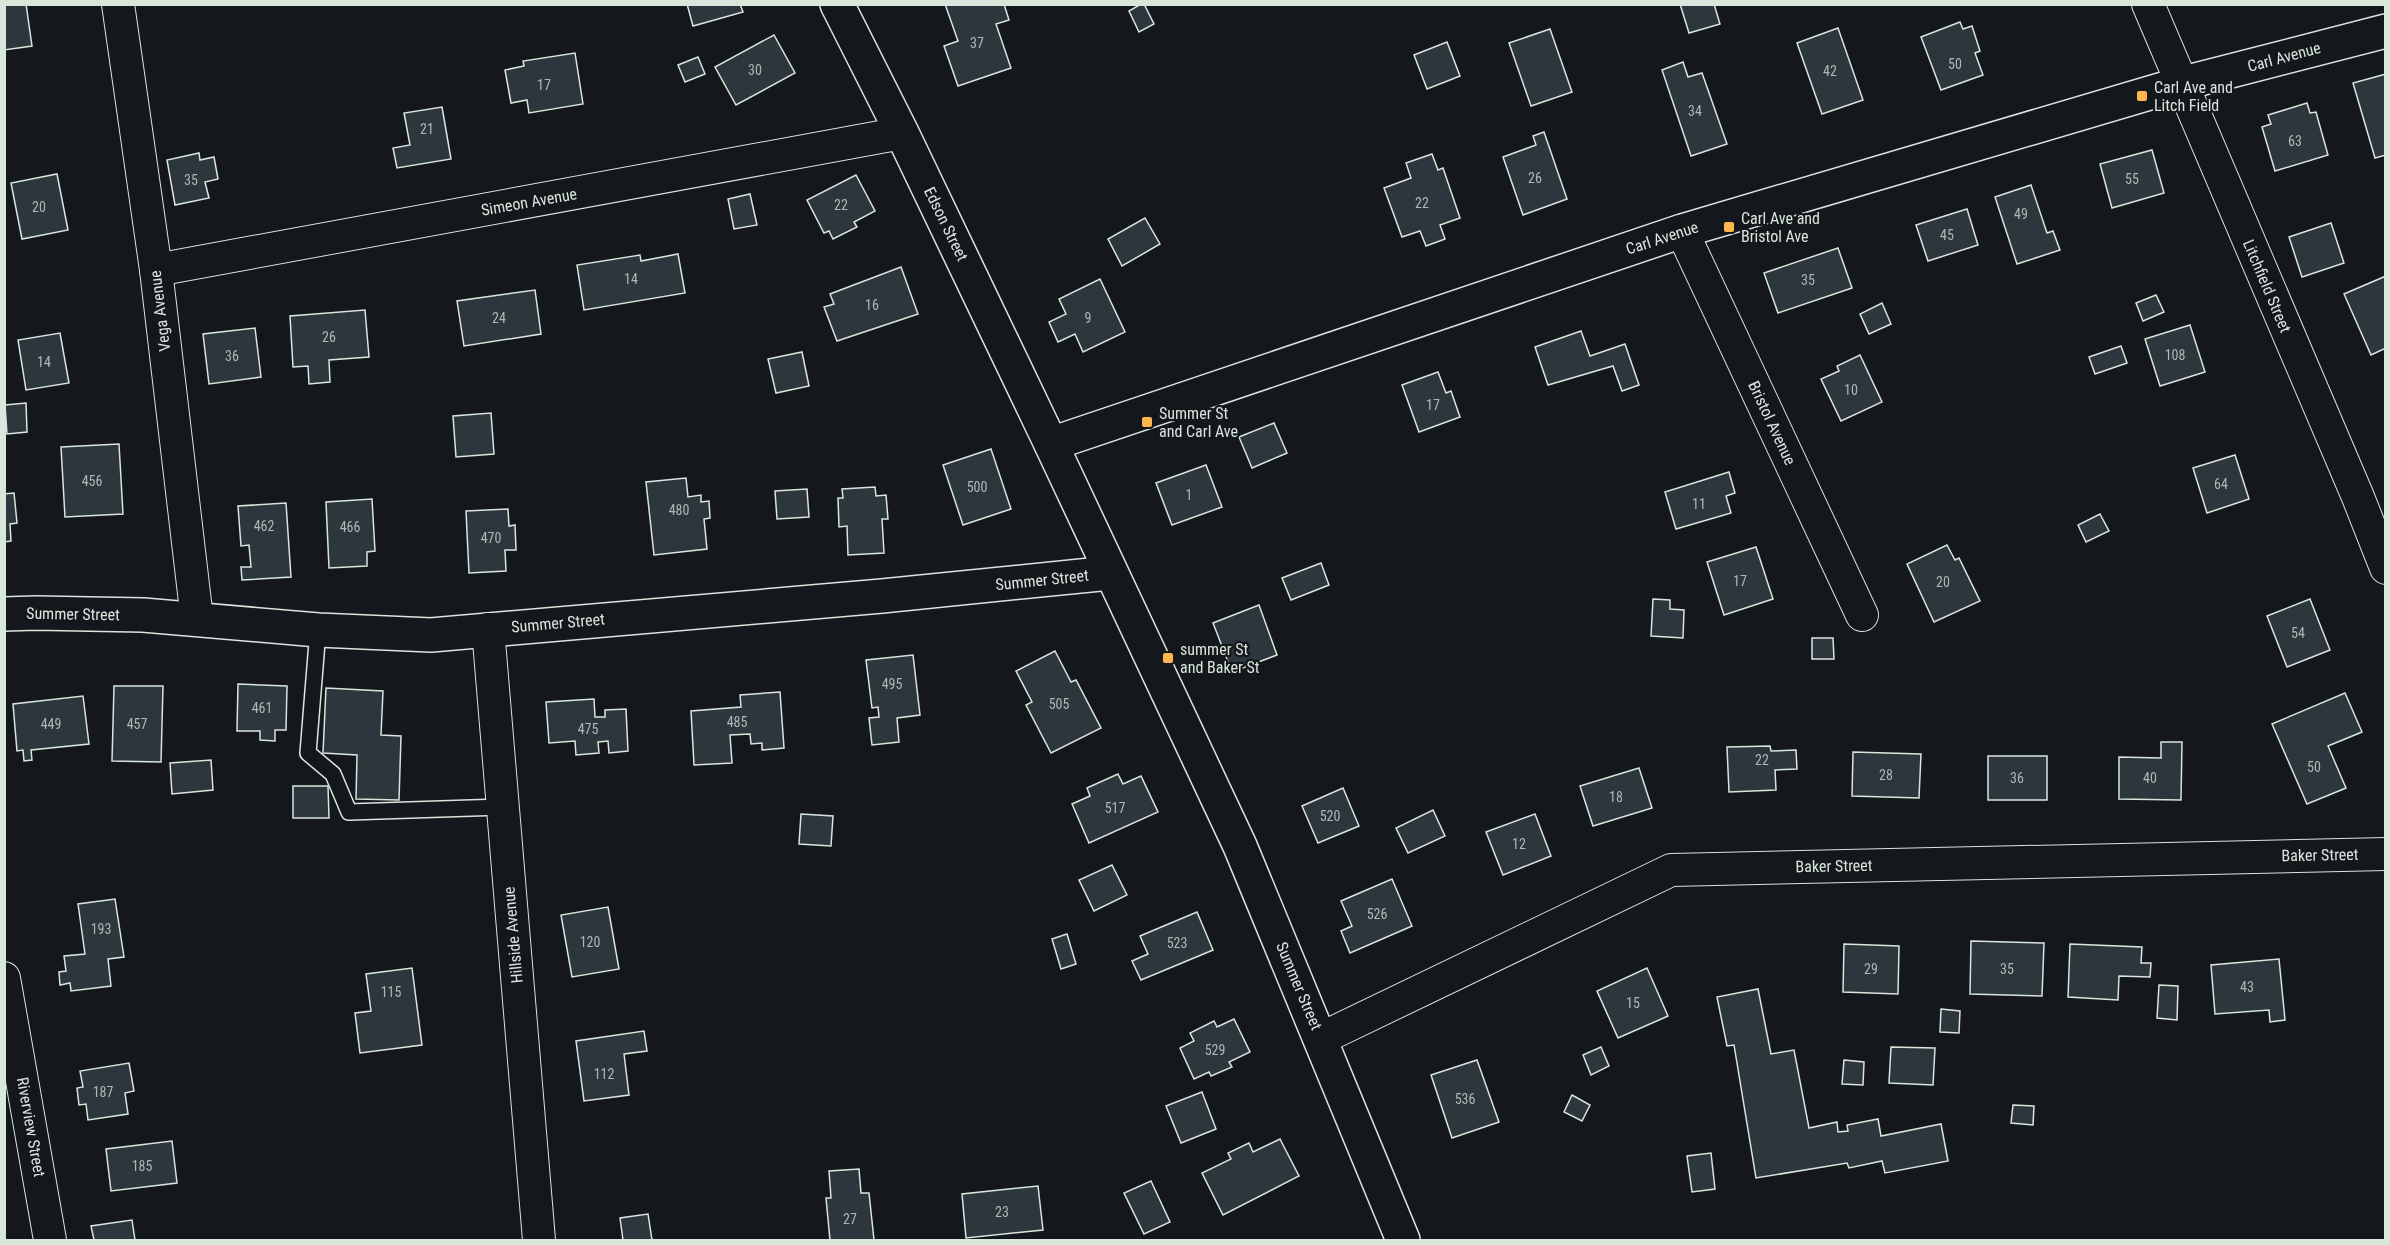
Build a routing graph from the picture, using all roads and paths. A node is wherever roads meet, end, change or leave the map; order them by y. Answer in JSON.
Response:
{"nodes":[{"id":1,"x":118,"y":4,"type":"edge"},
{"id":2,"x":837,"y":4,"type":"edge"},
{"id":3,"x":2148,"y":4,"type":"edge"},
{"id":4,"x":2385,"y":31,"type":"edge"},
{"id":5,"x":2180,"y":84,"type":"junction"},
{"id":6,"x":902,"y":133,"type":"junction"},
{"id":7,"x":1682,"y":231,"type":"junction"},
{"id":8,"x":156,"y":270,"type":"junction"},
{"id":9,"x":1051,"y":444,"type":"junction"},
{"id":10,"x":2385,"y":568,"type":"edge"},
{"id":11,"x":1110,"y":573,"type":"junction"},
{"id":12,"x":4,"y":614,"type":"edge"},
{"id":13,"x":1862,"y":615,"type":"dead end"},
{"id":14,"x":197,"y":619,"type":"junction"},
{"id":15,"x":488,"y":629,"type":"junction"},
{"id":16,"x":318,"y":630,"type":"junction"},
{"id":17,"x":502,"y":807,"type":"junction"},
{"id":18,"x":2385,"y":854,"type":"edge"},
{"id":19,"x":4,"y":978,"type":"edge"},
{"id":20,"x":1320,"y":1039,"type":"junction"},
{"id":21,"x":50,"y":1240,"type":"edge"},
{"id":22,"x":539,"y":1240,"type":"edge"},
{"id":23,"x":1403,"y":1240,"type":"edge"}],
"edges":[{"from":1,"to":8,"type":"street","name":"Vega Avenue"},
{"from":2,"to":6,"type":"street","name":"Edson Street"},
{"from":3,"to":5,"type":"street","name":"Litchfield Street"},
{"from":4,"to":5,"type":"street","name":"Carl Avenue"},
{"from":5,"to":7,"type":"street","name":"Carl Avenue"},
{"from":5,"to":10,"type":"street","name":"Litchfield Street"},
{"from":6,"to":8,"type":"street","name":"Simeon Avenue"},
{"from":6,"to":9,"type":"street","name":"Edson Street"},
{"from":7,"to":9,"type":"street","name":"Carl Avenue"},
{"from":7,"to":13,"type":"street","name":"Bristol Avenue"},
{"from":8,"to":14,"type":"street","name":"Vega Avenue"},
{"from":9,"to":11,"type":"street","name":"Summer Street"},
{"from":11,"to":15,"type":"street","name":"Summer Street"},
{"from":11,"to":20,"type":"street","name":"Summer Street"},
{"from":12,"to":14,"type":"street","name":"Summer Street"},
{"from":14,"to":16,"type":"street","name":"Summer Street"},
{"from":15,"to":16,"type":"street","name":"Summer Street"},
{"from":15,"to":17,"type":"street","name":"Hillside Avenue"},
{"from":16,"to":17,"type":"lane"},
{"from":17,"to":22,"type":"street","name":"Hillside Avenue"},
{"from":18,"to":20,"type":"street","name":"Baker Street"},
{"from":19,"to":21,"type":"street","name":"Riverview Street"},
{"from":20,"to":23,"type":"street","name":"Summer Street"}]}
